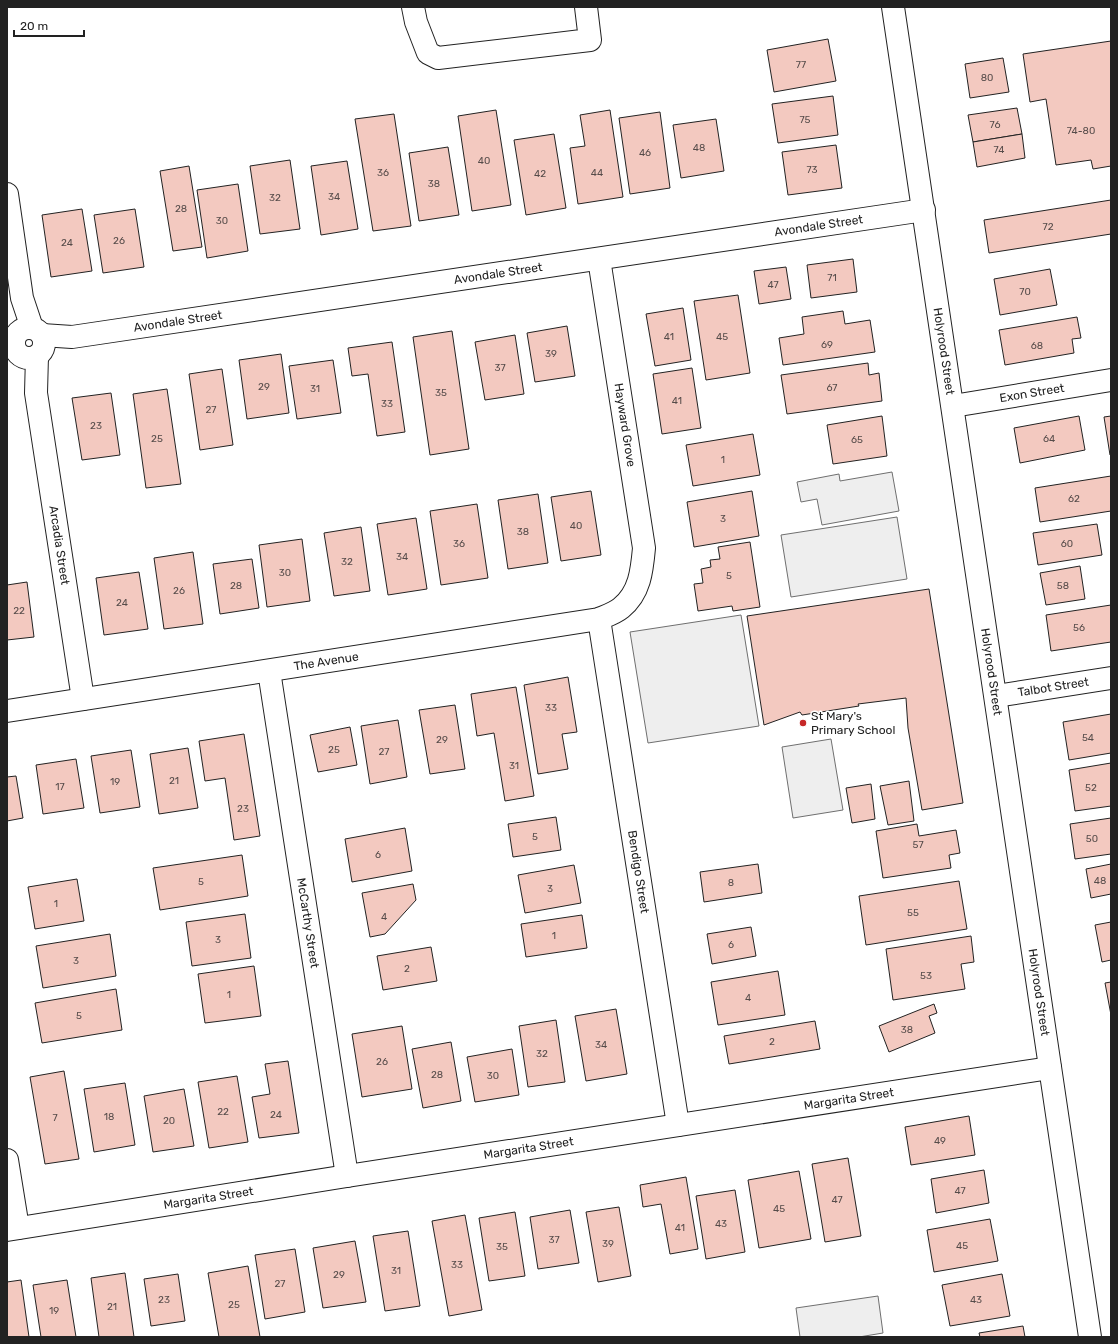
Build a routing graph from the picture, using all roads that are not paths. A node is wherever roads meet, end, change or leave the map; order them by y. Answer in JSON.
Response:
{"nodes":[{"id":1,"x":413,"y":7,"type":"edge"},
{"id":2,"x":586,"y":7,"type":"edge"},
{"id":3,"x":894,"y":7,"type":"edge"},
{"id":4,"x":7,"y":194,"type":"edge"},
{"id":5,"x":924,"y":210,"type":"junction"},
{"id":6,"x":599,"y":259,"type":"junction"},
{"id":7,"x":24,"y":344,"type":"edge"},
{"id":8,"x":1111,"y":380,"type":"edge"},
{"id":9,"x":953,"y":406,"type":"junction"},
{"id":10,"x":636,"y":590,"type":"joint"},
{"id":11,"x":599,"y":619,"type":"junction"},
{"id":12,"x":269,"y":671,"type":"junction"},
{"id":13,"x":1111,"y":678,"type":"edge"},
{"id":14,"x":996,"y":696,"type":"junction"},
{"id":15,"x":83,"y":699,"type":"junction"},
{"id":16,"x":7,"y":711,"type":"edge"},
{"id":17,"x":1050,"y":1068,"type":"junction"},
{"id":18,"x":678,"y":1125,"type":"junction"},
{"id":19,"x":7,"y":1160,"type":"edge"},
{"id":20,"x":347,"y":1176,"type":"junction"},
{"id":21,"x":12,"y":1229,"type":"edge"},
{"id":22,"x":1090,"y":1337,"type":"edge"}],
"edges":[{"from":1,"to":2,"type":"street"},
{"from":3,"to":5,"type":"street","name":"Holyrood Street"},
{"from":4,"to":7,"type":"street","name":"Arcadia Street"},
{"from":5,"to":6,"type":"street","name":"Avondale Street"},
{"from":5,"to":9,"type":"street","name":"Holyrood Street"},
{"from":6,"to":7,"type":"street","name":"Avondale Street"},
{"from":6,"to":10,"type":"street","name":"Hayward Grove"},
{"from":7,"to":15,"type":"street","name":"Arcadia Street"},
{"from":8,"to":9,"type":"street","name":"Exon Street"},
{"from":9,"to":14,"type":"street","name":"Holyrood Street"},
{"from":10,"to":11,"type":"street","name":"The Avenue"},
{"from":11,"to":12,"type":"street","name":"The Avenue"},
{"from":11,"to":18,"type":"street","name":"Bendigo Street"},
{"from":12,"to":15,"type":"street","name":"The Avenue"},
{"from":12,"to":20,"type":"street","name":"McCarthy Street"},
{"from":13,"to":14,"type":"street","name":"Talbot Street"},
{"from":14,"to":17,"type":"street","name":"Holyrood Street"},
{"from":15,"to":16,"type":"street","name":"The Avenue"},
{"from":17,"to":18,"type":"street","name":"Margarita Street"},
{"from":17,"to":22,"type":"street","name":"Holyrood Street"},
{"from":18,"to":20,"type":"street","name":"Margarita Street"},
{"from":19,"to":21,"type":"street"},
{"from":20,"to":21,"type":"street","name":"Margarita Street"}]}
